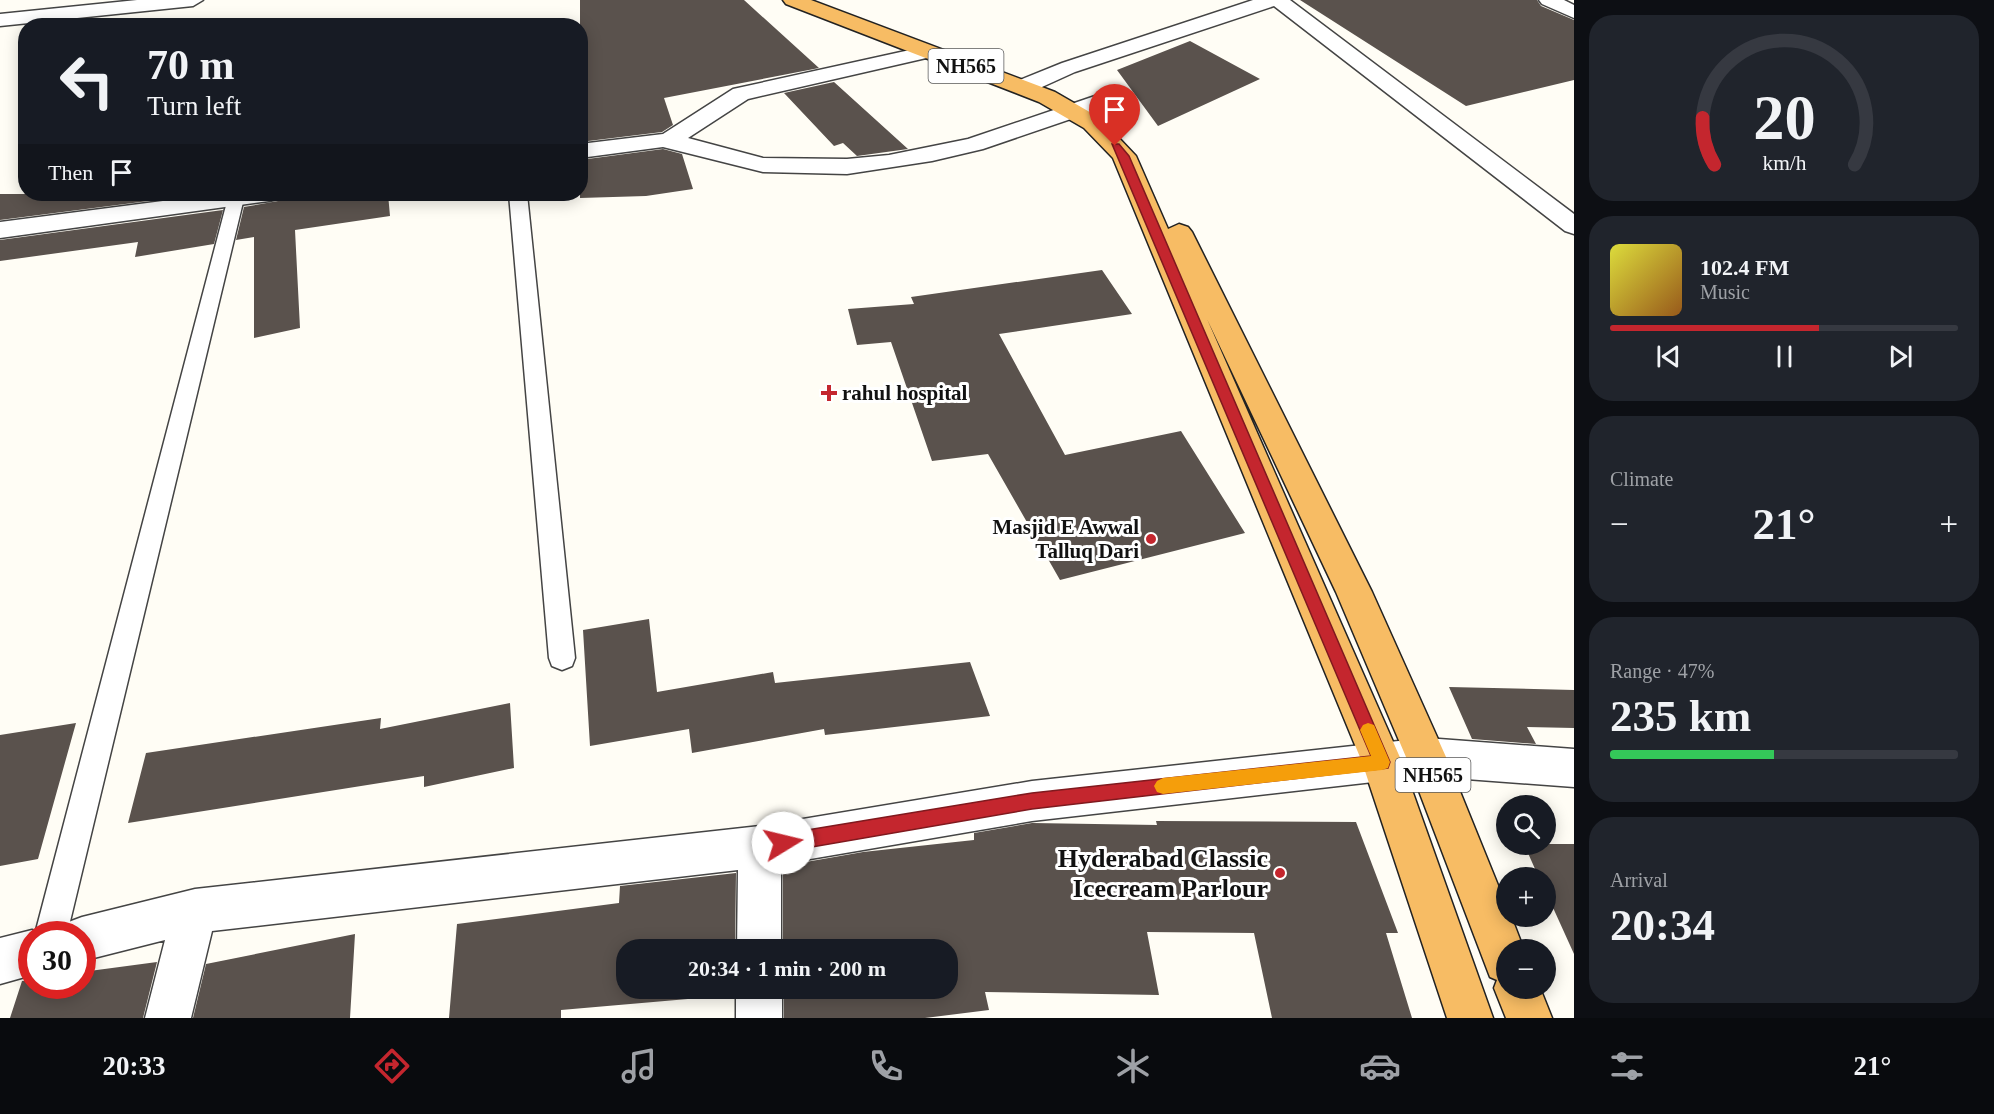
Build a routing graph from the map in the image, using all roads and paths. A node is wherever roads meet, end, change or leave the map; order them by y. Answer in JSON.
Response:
{"nodes":[{"id":1,"x":192,"y":0,"type":"edge"},
{"id":2,"x":793,"y":0,"type":"edge"},
{"id":3,"x":829,"y":0,"type":"edge"},
{"id":4,"x":1272,"y":0,"type":"edge"},
{"id":5,"x":1278,"y":0,"type":"edge"},
{"id":6,"x":1549,"y":0,"type":"edge"},
{"id":7,"x":123,"y":4,"type":"edge"},
{"id":8,"x":1574,"y":12,"type":"edge"},
{"id":9,"x":0,"y":20,"type":"edge"},
{"id":10,"x":928,"y":52,"type":"junction"},
{"id":11,"x":1023,"y":87,"type":"joint"},
{"id":12,"x":1066,"y":95,"type":"junction"},
{"id":13,"x":669,"y":140,"type":"junction"},
{"id":14,"x":588,"y":150,"type":"edge"},
{"id":15,"x":164,"y":201,"type":"edge"},
{"id":16,"x":234,"y":201,"type":"edge"},
{"id":17,"x":519,"y":201,"type":"edge"},
{"id":18,"x":141,"y":202,"type":"edge"},
{"id":19,"x":1574,"y":226,"type":"edge"},
{"id":20,"x":0,"y":230,"type":"edge"},
{"id":21,"x":562,"y":658,"type":"dead end"},
{"id":22,"x":1426,"y":757,"type":"junction"},
{"id":23,"x":1382,"y":762,"type":"junction"},
{"id":24,"x":1574,"y":768,"type":"edge"},
{"id":25,"x":760,"y":847,"type":"junction"},
{"id":26,"x":195,"y":911,"type":"junction"},
{"id":27,"x":54,"y":921,"type":"edge"},
{"id":28,"x":96,"y":936,"type":"edge"},
{"id":29,"x":759,"y":939,"type":"edge"},
{"id":30,"x":1497,"y":939,"type":"edge"},
{"id":31,"x":18,"y":956,"type":"edge"},
{"id":32,"x":0,"y":961,"type":"edge"},
{"id":33,"x":759,"y":999,"type":"edge"},
{"id":34,"x":1521,"y":999,"type":"edge"},
{"id":35,"x":168,"y":1018,"type":"edge"},
{"id":36,"x":759,"y":1018,"type":"edge"},
{"id":37,"x":1470,"y":1018,"type":"edge"},
{"id":38,"x":1529,"y":1018,"type":"edge"}],
"edges":[{"from":1,"to":7,"type":"street"},
{"from":2,"to":10,"type":"highway","number":"NH565"},
{"from":3,"to":12,"type":"highway","number":"NH565"},
{"from":4,"to":12,"type":"street"},
{"from":5,"to":19,"type":"street"},
{"from":6,"to":8,"type":"street"},
{"from":7,"to":9,"type":"street"},
{"from":10,"to":11,"type":"highway","number":"NH565"},
{"from":10,"to":13,"type":"street"},
{"from":11,"to":12,"type":"street"},
{"from":12,"to":13,"type":"street"},
{"from":12,"to":22,"type":"highway","number":"NH565"},
{"from":12,"to":23,"type":"highway","number":"NH565"},
{"from":13,"to":14,"type":"street"},
{"from":15,"to":18,"type":"street"},
{"from":16,"to":27,"type":"lane"},
{"from":17,"to":21,"type":"lane"},
{"from":18,"to":20,"type":"street"},
{"from":22,"to":23,"type":"street"},
{"from":22,"to":24,"type":"street"},
{"from":22,"to":30,"type":"highway","number":"NH565"},
{"from":23,"to":25,"type":"street"},
{"from":23,"to":37,"type":"highway","number":"NH565"},
{"from":25,"to":26,"type":"street"},
{"from":25,"to":29,"type":"street"},
{"from":26,"to":28,"type":"street"},
{"from":26,"to":35,"type":"street"},
{"from":31,"to":32,"type":"street"},
{"from":33,"to":36,"type":"street"},
{"from":34,"to":38,"type":"highway"}]}
